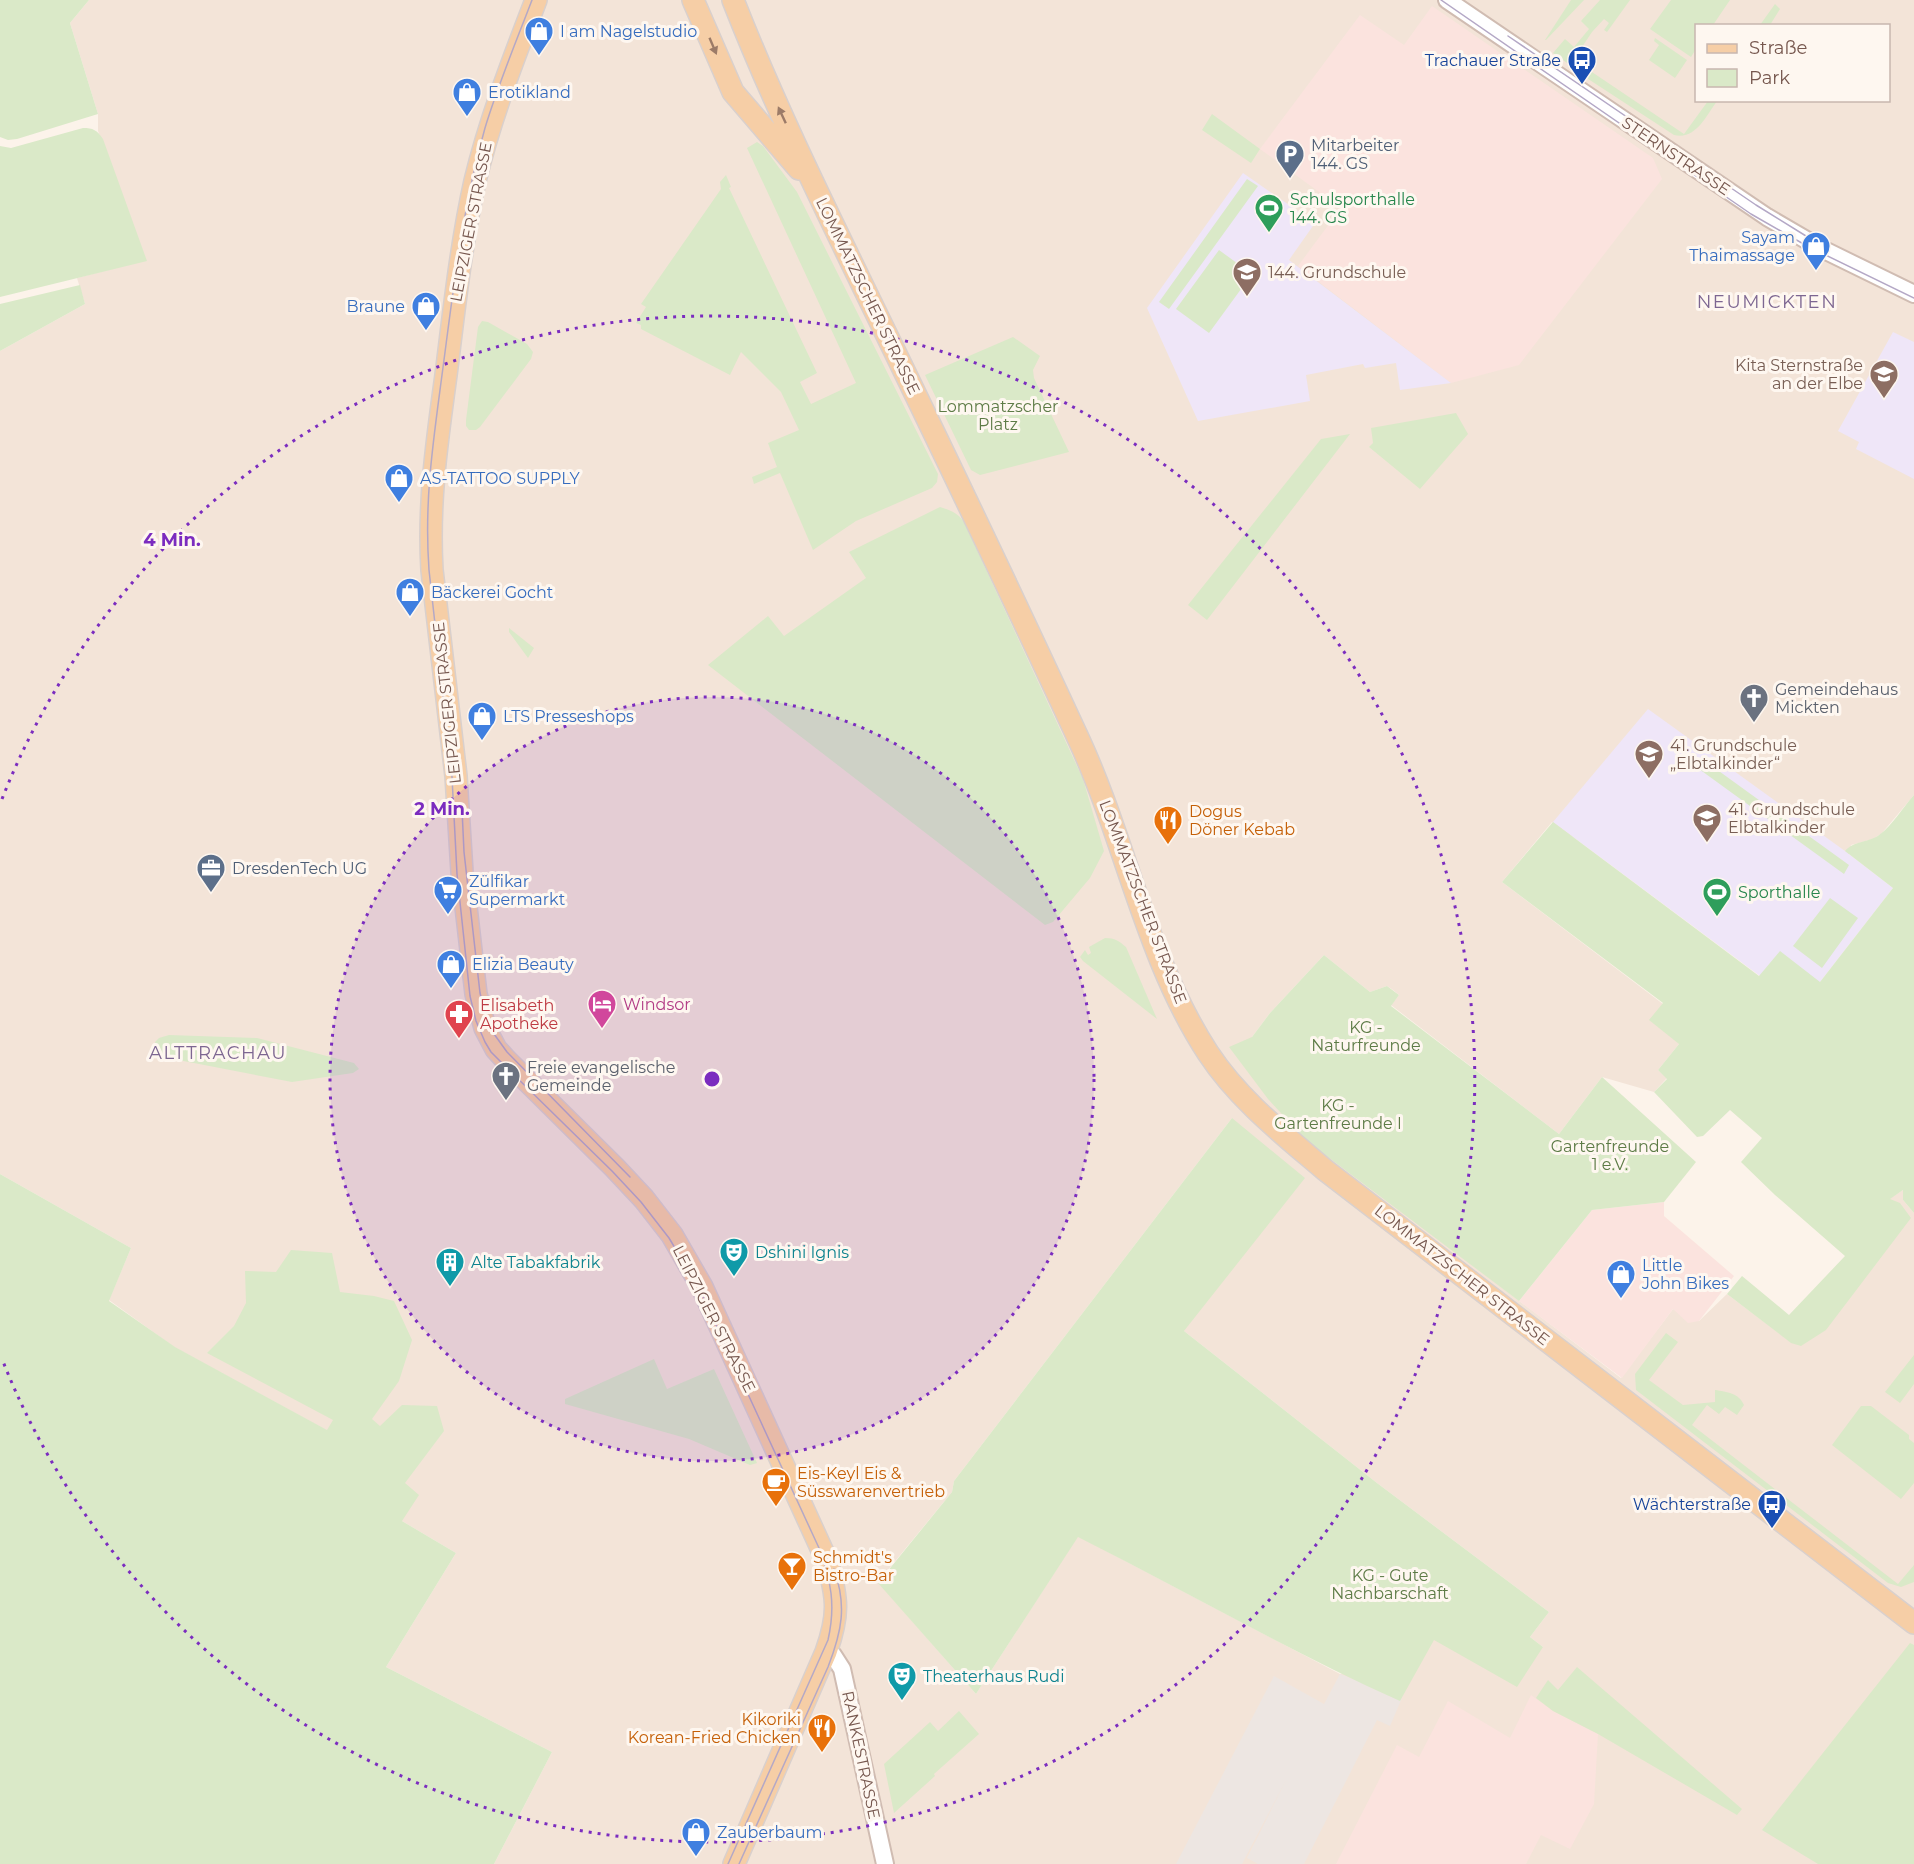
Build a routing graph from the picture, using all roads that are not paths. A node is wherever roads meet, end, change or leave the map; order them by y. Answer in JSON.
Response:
{"nodes":[{"id":1,"x":536,"y":0,"type":"edge"},
{"id":2,"x":693,"y":0,"type":"edge"},
{"id":3,"x":733,"y":0,"type":"edge"},
{"id":4,"x":1447,"y":0,"type":"edge"},
{"id":5,"x":815,"y":188,"type":"junction"},
{"id":6,"x":1914,"y":294,"type":"edge"},
{"id":7,"x":1914,"y":1623,"type":"edge"},
{"id":8,"x":826,"y":1652,"type":"junction"},
{"id":9,"x":734,"y":1864,"type":"edge"},
{"id":10,"x":885,"y":1864,"type":"edge"}],
"edges":[{"from":1,"to":8,"type":"main road","name":"LEIPZIGER STRASSE"},
{"from":2,"to":5,"type":"main road","name":"LOMMATZSCHER STRASSE","one_way":true},
{"from":5,"to":3,"type":"main road","name":"LOMMATZSCHER STRASSE","one_way":true},
{"from":4,"to":6,"type":"street","name":"STERNSTRASSE"},
{"from":5,"to":7,"type":"main road","name":"LOMMATZSCHER STRASSE"},
{"from":8,"to":9,"type":"main road","name":"LEIPZIGER STRASSE"},
{"from":8,"to":10,"type":"street","name":"RANKESTRASSE"}]}
